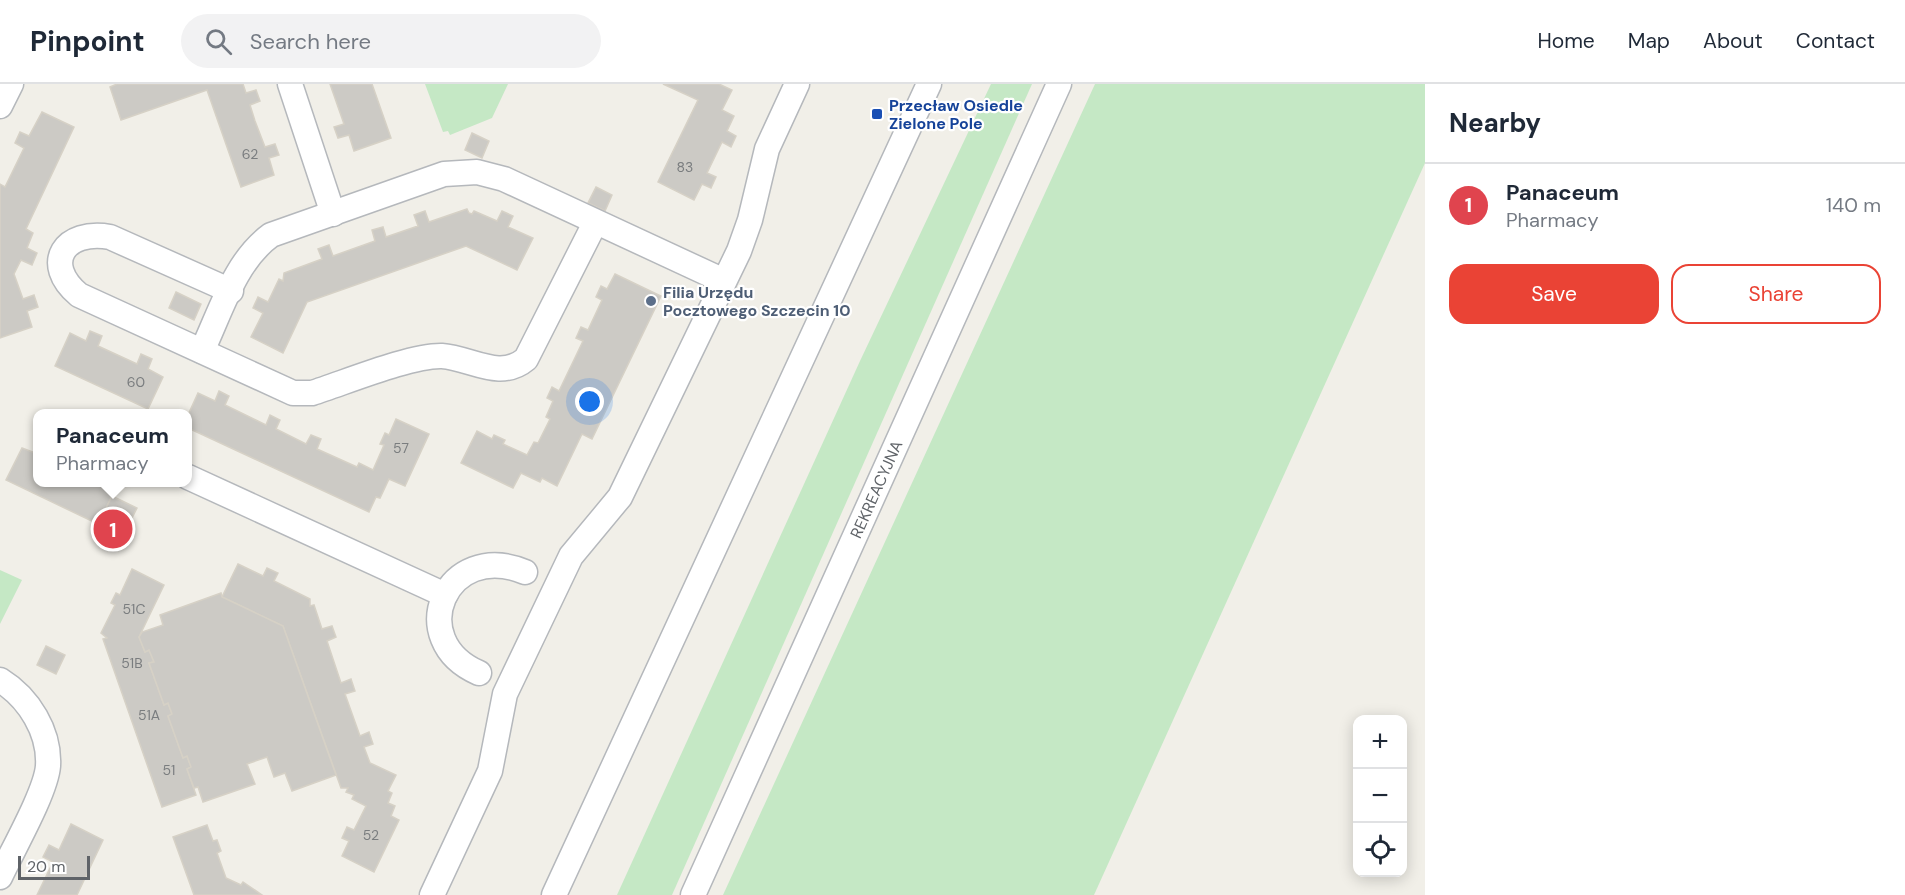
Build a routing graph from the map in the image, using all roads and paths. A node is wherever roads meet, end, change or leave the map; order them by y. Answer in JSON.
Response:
{"nodes":[{"id":1,"x":11,"y":84,"type":"edge"},
{"id":2,"x":290,"y":84,"type":"edge"},
{"id":3,"x":797,"y":84,"type":"edge"},
{"id":4,"x":929,"y":84,"type":"edge"},
{"id":5,"x":1059,"y":84,"type":"edge"},
{"id":6,"x":0,"y":106,"type":"edge"},
{"id":7,"x":333,"y":214,"type":"junction"},
{"id":8,"x":595,"y":223,"type":"junction"},
{"id":9,"x":724,"y":281,"type":"junction"},
{"id":10,"x":231,"y":291,"type":"junction"},
{"id":11,"x":202,"y":351,"type":"junction"},
{"id":12,"x":192,"y":479,"type":"edge"},
{"id":13,"x":525,"y":572,"type":"dead end"},
{"id":14,"x":445,"y":595,"type":"junction"},
{"id":15,"x":479,"y":674,"type":"dead end"},
{"id":16,"x":0,"y":680,"type":"edge"},
{"id":17,"x":0,"y":878,"type":"edge"},
{"id":18,"x":432,"y":895,"type":"edge"},
{"id":19,"x":554,"y":895,"type":"edge"},
{"id":20,"x":693,"y":895,"type":"edge"}],
"edges":[{"from":1,"to":6,"type":"street"},
{"from":2,"to":7,"type":"street"},
{"from":3,"to":9,"type":"street"},
{"from":4,"to":19,"type":"street"},
{"from":5,"to":20,"type":"street","name":"REKREACYJNA"},
{"from":7,"to":8,"type":"street"},
{"from":7,"to":10,"type":"street"},
{"from":8,"to":9,"type":"street"},
{"from":8,"to":11,"type":"street"},
{"from":9,"to":18,"type":"street"},
{"from":10,"to":11,"type":"street"},
{"from":10,"to":11,"type":"street"},
{"from":12,"to":14,"type":"street"},
{"from":13,"to":14,"type":"street"},
{"from":14,"to":15,"type":"street"},
{"from":16,"to":17,"type":"street"}]}
